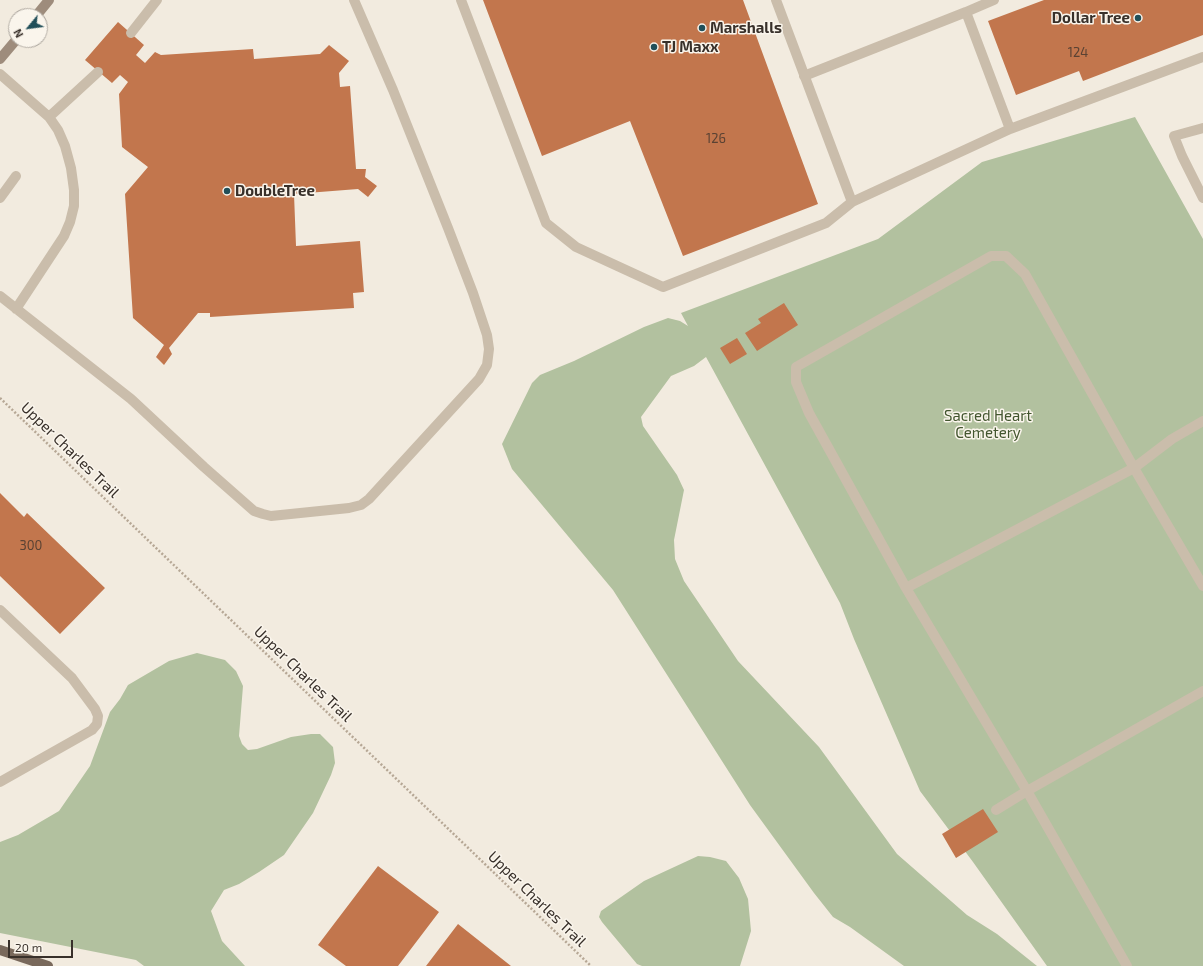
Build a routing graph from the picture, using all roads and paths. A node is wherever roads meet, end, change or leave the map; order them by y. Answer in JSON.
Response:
{"nodes":[{"id":1,"x":49,"y":0,"type":"edge"},
{"id":2,"x":157,"y":0,"type":"edge"},
{"id":3,"x":354,"y":0,"type":"edge"},
{"id":4,"x":461,"y":0,"type":"edge"},
{"id":5,"x":776,"y":0,"type":"edge"},
{"id":6,"x":994,"y":0,"type":"edge"},
{"id":7,"x":42,"y":8,"type":"edge"},
{"id":8,"x":966,"y":12,"type":"junction"},
{"id":9,"x":131,"y":33,"type":"dead end"},
{"id":10,"x":9,"y":48,"type":"edge"},
{"id":11,"x":1203,"y":57,"type":"edge"},
{"id":12,"x":0,"y":59,"type":"edge"},
{"id":13,"x":98,"y":72,"type":"dead end"},
{"id":14,"x":0,"y":74,"type":"edge"},
{"id":15,"x":804,"y":76,"type":"junction"},
{"id":16,"x":49,"y":117,"type":"junction"},
{"id":17,"x":1203,"y":128,"type":"edge"},
{"id":18,"x":1010,"y":129,"type":"junction"},
{"id":19,"x":16,"y":176,"type":"dead end"},
{"id":20,"x":0,"y":198,"type":"edge"},
{"id":21,"x":1203,"y":198,"type":"edge"},
{"id":22,"x":852,"y":202,"type":"junction"},
{"id":23,"x":0,"y":296,"type":"edge"},
{"id":24,"x":16,"y":309,"type":"junction"},
{"id":25,"x":0,"y":398,"type":"edge"},
{"id":26,"x":1203,"y":421,"type":"edge"},
{"id":27,"x":1134,"y":468,"type":"junction"},
{"id":28,"x":1203,"y":586,"type":"edge"},
{"id":29,"x":906,"y":588,"type":"junction"},
{"id":30,"x":0,"y":610,"type":"edge"},
{"id":31,"x":1203,"y":691,"type":"edge"},
{"id":32,"x":0,"y":782,"type":"edge"},
{"id":33,"x":1027,"y":791,"type":"junction"},
{"id":34,"x":996,"y":810,"type":"dead end"},
{"id":35,"x":0,"y":950,"type":"edge"},
{"id":36,"x":48,"y":966,"type":"edge"},
{"id":37,"x":591,"y":966,"type":"edge"},
{"id":38,"x":1127,"y":966,"type":"edge"}],
"edges":[{"from":1,"to":7,"type":"main road"},
{"from":2,"to":9,"type":"lane"},
{"from":3,"to":24,"type":"lane"},
{"from":4,"to":22,"type":"lane"},
{"from":5,"to":15,"type":"lane"},
{"from":6,"to":8,"type":"lane"},
{"from":8,"to":15,"type":"lane"},
{"from":8,"to":18,"type":"lane"},
{"from":10,"to":12,"type":"main road"},
{"from":11,"to":18,"type":"lane"},
{"from":13,"to":16,"type":"lane"},
{"from":14,"to":16,"type":"lane"},
{"from":15,"to":22,"type":"lane"},
{"from":16,"to":24,"type":"lane"},
{"from":17,"to":21,"type":"lane"},
{"from":18,"to":22,"type":"lane"},
{"from":19,"to":20,"type":"lane"},
{"from":23,"to":24,"type":"lane"},
{"from":25,"to":37,"type":"path","name":"Upper Charles Trail"},
{"from":26,"to":27,"type":"lane"},
{"from":27,"to":28,"type":"lane"},
{"from":27,"to":29,"type":"lane"},
{"from":27,"to":29,"type":"lane"},
{"from":29,"to":33,"type":"lane"},
{"from":30,"to":32,"type":"lane"},
{"from":31,"to":33,"type":"lane"},
{"from":33,"to":34,"type":"lane"},
{"from":33,"to":38,"type":"lane"},
{"from":35,"to":36,"type":"main road"}]}
